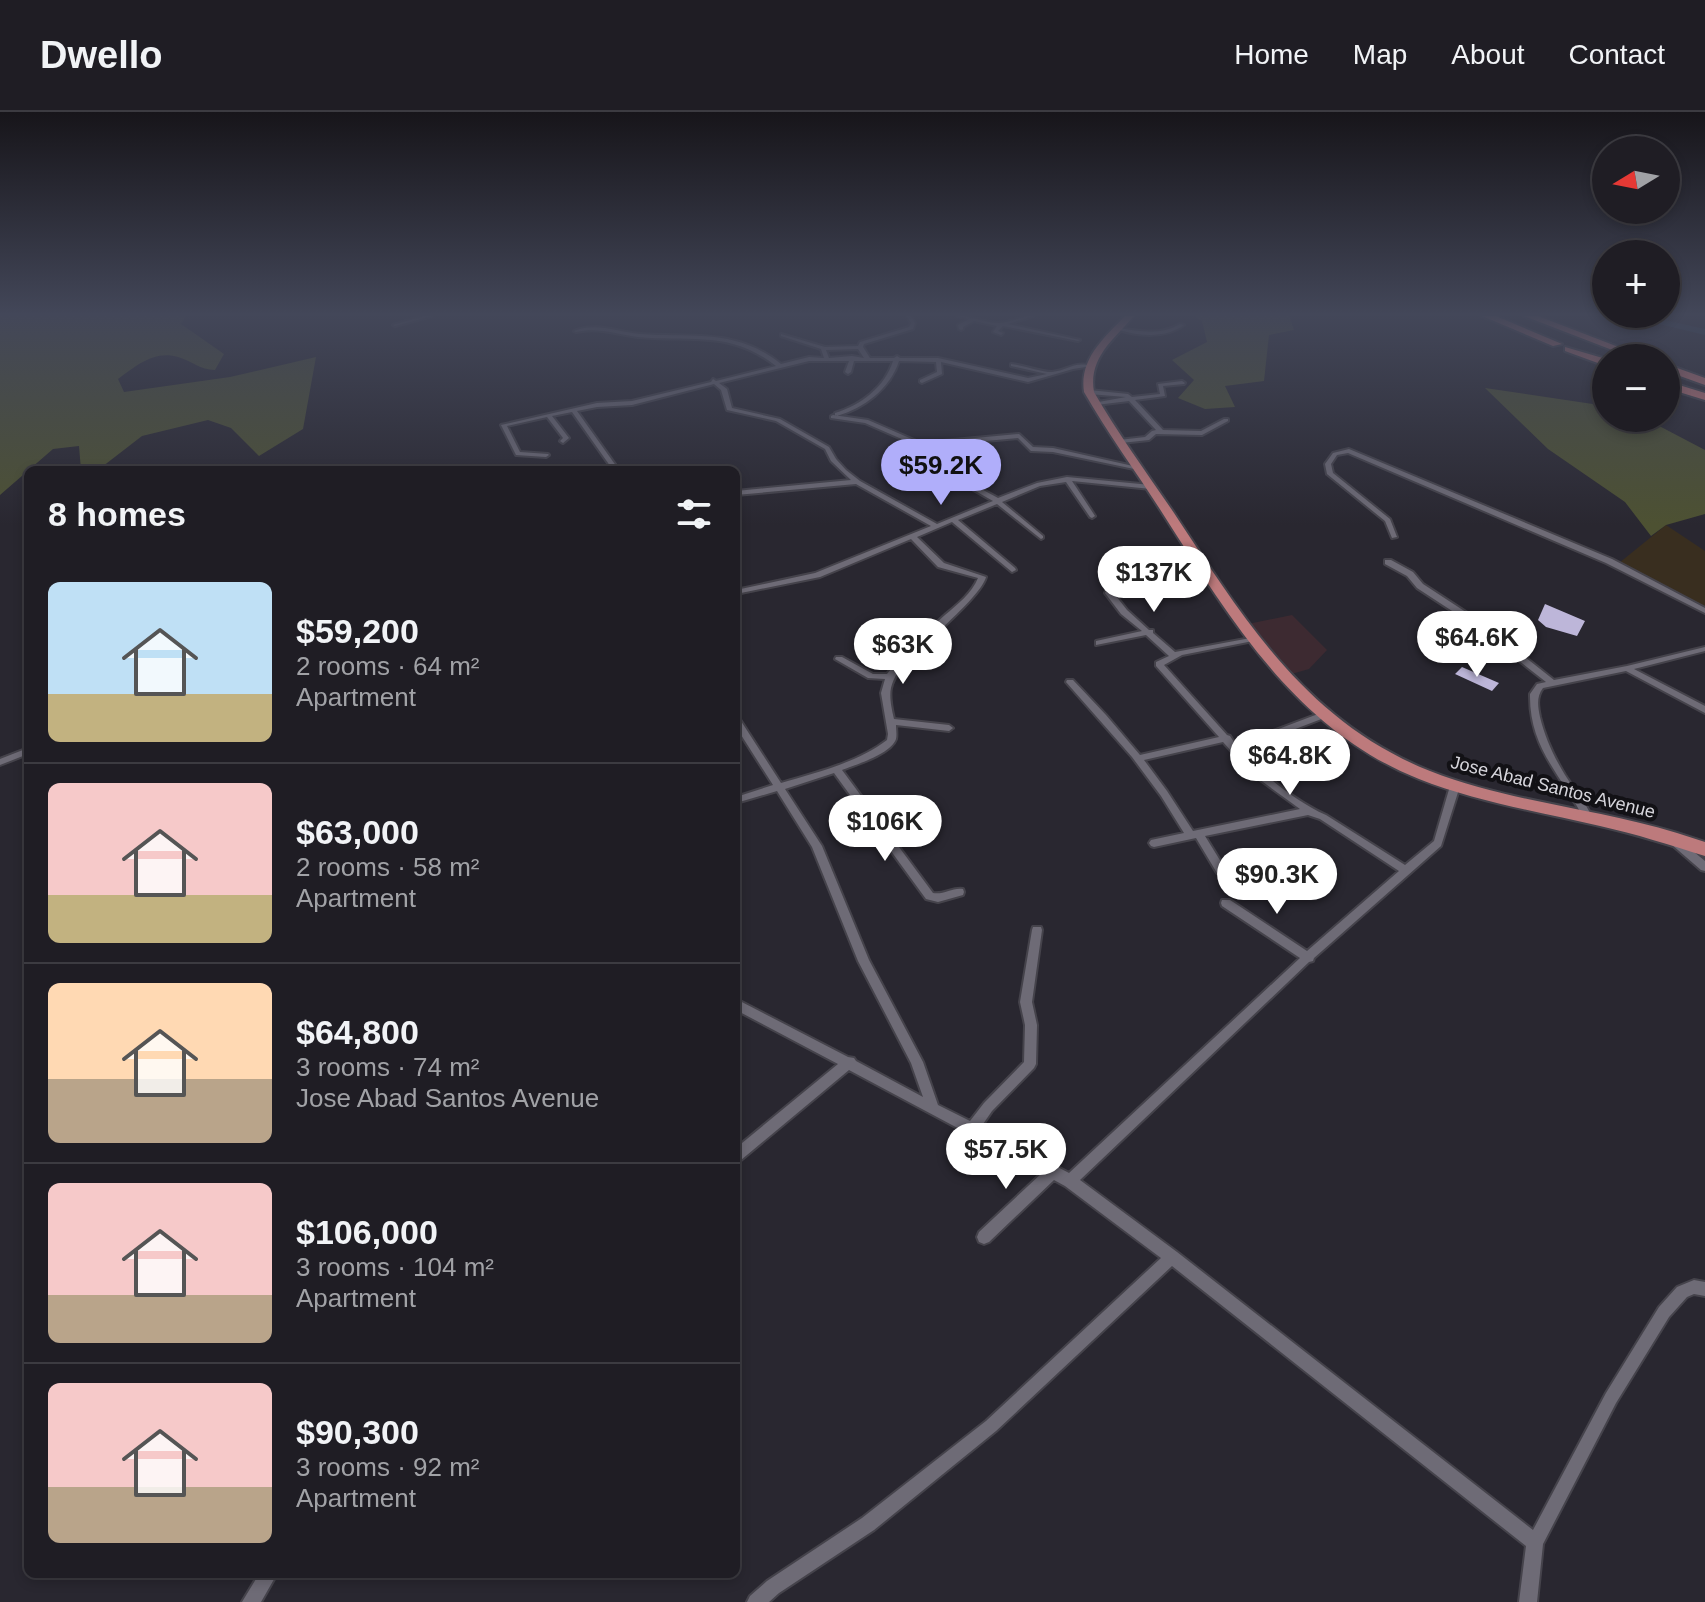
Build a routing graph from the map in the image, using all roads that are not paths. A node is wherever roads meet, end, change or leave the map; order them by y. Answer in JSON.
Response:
{"nodes":[{"id":1,"x":696,"y":386,"type":"edge"},
{"id":2,"x":719,"y":386,"type":"edge"},
{"id":3,"x":881,"y":386,"type":"edge"},
{"id":4,"x":1088,"y":386,"type":"edge"},
{"id":5,"x":1160,"y":386,"type":"edge"},
{"id":6,"x":1680,"y":387,"type":"edge"},
{"id":7,"x":1705,"y":392,"type":"edge"},
{"id":8,"x":1092,"y":397,"type":"junction"},
{"id":9,"x":1132,"y":399,"type":"junction"},
{"id":10,"x":573,"y":410,"type":"junction"},
{"id":11,"x":548,"y":415,"type":"junction"},
{"id":12,"x":1226,"y":420,"type":"dead end"},
{"id":13,"x":1161,"y":432,"type":"junction"},
{"id":14,"x":563,"y":441,"type":"dead end"},
{"id":15,"x":1121,"y":441,"type":"junction"},
{"id":16,"x":546,"y":455,"type":"dead end"},
{"id":17,"x":613,"y":466,"type":"edge"},
{"id":18,"x":1139,"y":468,"type":"junction"},
{"id":19,"x":1067,"y":479,"type":"junction"},
{"id":20,"x":855,"y":482,"type":"junction"},
{"id":21,"x":932,"y":487,"type":"dead end"},
{"id":22,"x":1151,"y":487,"type":"junction"},
{"id":23,"x":740,"y":493,"type":"edge"},
{"id":24,"x":996,"y":500,"type":"junction"},
{"id":25,"x":1092,"y":516,"type":"dead end"},
{"id":26,"x":953,"y":519,"type":"junction"},
{"id":27,"x":936,"y":526,"type":"junction"},
{"id":28,"x":912,"y":536,"type":"junction"},
{"id":29,"x":1041,"y":537,"type":"dead end"},
{"id":30,"x":1394,"y":537,"type":"dead end"},
{"id":31,"x":1388,"y":562,"type":"dead end"},
{"id":32,"x":1012,"y":570,"type":"dead end"},
{"id":33,"x":740,"y":591,"type":"edge"},
{"id":34,"x":1109,"y":593,"type":"dead end"},
{"id":35,"x":1705,"y":611,"type":"edge"},
{"id":36,"x":1150,"y":632,"type":"junction"},
{"id":37,"x":1253,"y":639,"type":"junction"},
{"id":38,"x":1099,"y":643,"type":"dead end"},
{"id":39,"x":1705,"y":649,"type":"edge"},
{"id":40,"x":1173,"y":655,"type":"junction"},
{"id":41,"x":839,"y":659,"type":"dead end"},
{"id":42,"x":1627,"y":668,"type":"junction"},
{"id":43,"x":889,"y":677,"type":"junction"},
{"id":44,"x":1070,"y":682,"type":"dead end"},
{"id":45,"x":1552,"y":683,"type":"junction"},
{"id":46,"x":1705,"y":710,"type":"edge"},
{"id":47,"x":1321,"y":716,"type":"junction"},
{"id":48,"x":892,"y":722,"type":"junction"},
{"id":49,"x":740,"y":726,"type":"edge"},
{"id":50,"x":949,"y":728,"type":"dead end"},
{"id":51,"x":1227,"y":738,"type":"junction"},
{"id":52,"x":1235,"y":749,"type":"junction"},
{"id":53,"x":24,"y":753,"type":"edge"},
{"id":54,"x":1137,"y":759,"type":"junction"},
{"id":55,"x":0,"y":762,"type":"edge"},
{"id":56,"x":835,"y":768,"type":"junction"},
{"id":57,"x":778,"y":786,"type":"junction"},
{"id":58,"x":1455,"y":786,"type":"junction"},
{"id":59,"x":740,"y":799,"type":"edge"},
{"id":60,"x":1309,"y":811,"type":"junction"},
{"id":61,"x":1587,"y":817,"type":"junction"},
{"id":62,"x":1194,"y":834,"type":"junction"},
{"id":63,"x":1670,"y":837,"type":"junction"},
{"id":64,"x":1154,"y":843,"type":"dead end"},
{"id":65,"x":1705,"y":849,"type":"edge"},
{"id":66,"x":1705,"y":867,"type":"edge"},
{"id":67,"x":1221,"y":870,"type":"dead end"},
{"id":68,"x":1406,"y":871,"type":"junction"},
{"id":69,"x":959,"y":892,"type":"dead end"},
{"id":70,"x":1226,"y":903,"type":"dead end"},
{"id":71,"x":1037,"y":930,"type":"dead end"},
{"id":72,"x":1309,"y":958,"type":"junction"},
{"id":73,"x":740,"y":1007,"type":"edge"},
{"id":74,"x":850,"y":1062,"type":"junction"},
{"id":75,"x":933,"y":1108,"type":"junction"},
{"id":76,"x":972,"y":1129,"type":"junction"},
{"id":77,"x":740,"y":1153,"type":"edge"},
{"id":78,"x":1053,"y":1172,"type":"junction"},
{"id":79,"x":1070,"y":1181,"type":"junction"},
{"id":80,"x":984,"y":1237,"type":"dead end"},
{"id":81,"x":1172,"y":1257,"type":"junction"},
{"id":82,"x":1705,"y":1289,"type":"edge"},
{"id":83,"x":1535,"y":1542,"type":"junction"},
{"id":84,"x":266,"y":1578,"type":"edge"},
{"id":85,"x":251,"y":1602,"type":"edge"},
{"id":86,"x":756,"y":1602,"type":"edge"},
{"id":87,"x":1528,"y":1602,"type":"edge"}],
"edges":[{"from":1,"to":10,"type":"street"},
{"from":2,"to":20,"type":"street"},
{"from":3,"to":18,"type":"street"},
{"from":4,"to":8,"type":"highway"},
{"from":5,"to":9,"type":"street"},
{"from":6,"to":7,"type":"highway"},
{"from":8,"to":9,"type":"street"},
{"from":8,"to":9,"type":"street"},
{"from":8,"to":15,"type":"highway","name":"Jose Abad Santos Avenue"},
{"from":9,"to":13,"type":"street"},
{"from":10,"to":11,"type":"street"},
{"from":10,"to":17,"type":"street"},
{"from":11,"to":14,"type":"street"},
{"from":11,"to":16,"type":"street"},
{"from":12,"to":13,"type":"street"},
{"from":13,"to":15,"type":"street"},
{"from":15,"to":18,"type":"highway","name":"Jose Abad Santos Avenue"},
{"from":18,"to":22,"type":"highway","name":"Jose Abad Santos Avenue"},
{"from":19,"to":22,"type":"street"},
{"from":19,"to":24,"type":"street"},
{"from":19,"to":25,"type":"street"},
{"from":20,"to":23,"type":"street"},
{"from":20,"to":27,"type":"street"},
{"from":21,"to":24,"type":"street"},
{"from":22,"to":37,"type":"highway","name":"Jose Abad Santos Avenue"},
{"from":24,"to":26,"type":"street"},
{"from":24,"to":29,"type":"street"},
{"from":26,"to":27,"type":"street"},
{"from":26,"to":32,"type":"street"},
{"from":27,"to":28,"type":"street"},
{"from":28,"to":33,"type":"street"},
{"from":28,"to":43,"type":"street"},
{"from":30,"to":35,"type":"street"},
{"from":31,"to":45,"type":"street"},
{"from":34,"to":36,"type":"street"},
{"from":36,"to":38,"type":"street"},
{"from":36,"to":40,"type":"street"},
{"from":37,"to":40,"type":"street"},
{"from":37,"to":47,"type":"highway","name":"Jose Abad Santos Avenue"},
{"from":39,"to":42,"type":"street"},
{"from":40,"to":51,"type":"street"},
{"from":41,"to":43,"type":"street"},
{"from":42,"to":45,"type":"street"},
{"from":42,"to":46,"type":"street"},
{"from":43,"to":48,"type":"street"},
{"from":44,"to":54,"type":"street"},
{"from":45,"to":61,"type":"street"},
{"from":47,"to":52,"type":"street"},
{"from":47,"to":58,"type":"highway","name":"Jose Abad Santos Avenue"},
{"from":48,"to":50,"type":"street"},
{"from":48,"to":56,"type":"street"},
{"from":49,"to":57,"type":"street"},
{"from":51,"to":52,"type":"street"},
{"from":51,"to":54,"type":"street"},
{"from":52,"to":60,"type":"street"},
{"from":53,"to":55,"type":"street"},
{"from":54,"to":62,"type":"street"},
{"from":56,"to":57,"type":"street"},
{"from":56,"to":69,"type":"street"},
{"from":57,"to":59,"type":"street"},
{"from":57,"to":75,"type":"street"},
{"from":58,"to":61,"type":"highway","name":"Jose Abad Santos Avenue"},
{"from":58,"to":68,"type":"street"},
{"from":60,"to":62,"type":"street"},
{"from":60,"to":68,"type":"street"},
{"from":61,"to":63,"type":"highway","name":"Jose Abad Santos Avenue"},
{"from":62,"to":64,"type":"street"},
{"from":62,"to":67,"type":"street"},
{"from":63,"to":65,"type":"highway","name":"Jose Abad Santos Avenue"},
{"from":63,"to":66,"type":"street"},
{"from":68,"to":72,"type":"street"},
{"from":70,"to":72,"type":"street"},
{"from":71,"to":76,"type":"street"},
{"from":72,"to":79,"type":"street"},
{"from":73,"to":74,"type":"street"},
{"from":74,"to":75,"type":"street"},
{"from":74,"to":77,"type":"street"},
{"from":75,"to":76,"type":"street"},
{"from":76,"to":78,"type":"street"},
{"from":78,"to":79,"type":"street"},
{"from":78,"to":80,"type":"street"},
{"from":79,"to":81,"type":"street"},
{"from":81,"to":83,"type":"street"},
{"from":81,"to":86,"type":"street"},
{"from":82,"to":83,"type":"street"},
{"from":83,"to":87,"type":"street"},
{"from":84,"to":85,"type":"street"}]}
